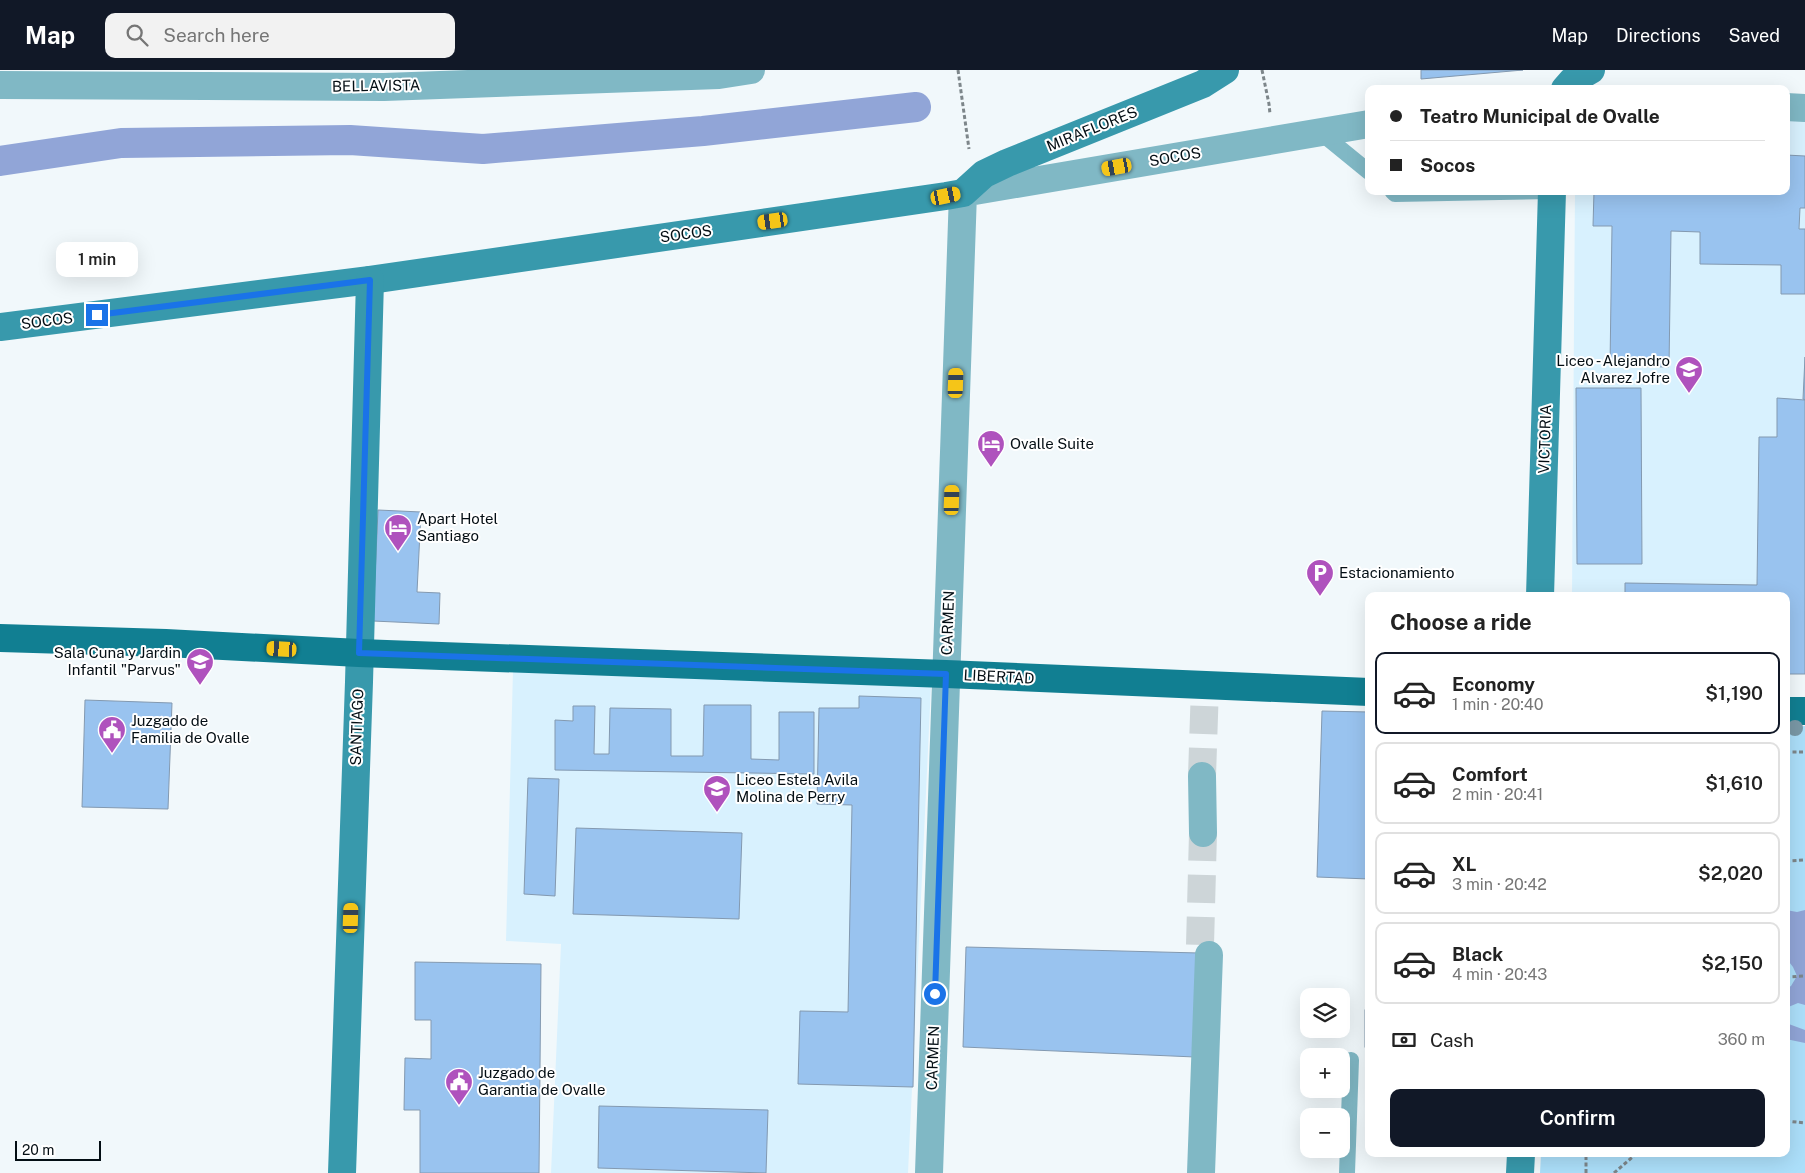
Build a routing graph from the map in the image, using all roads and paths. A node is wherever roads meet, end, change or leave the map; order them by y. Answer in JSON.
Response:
{"nodes":[{"id":1,"x":751,"y":70,"type":"edge"},
{"id":2,"x":958,"y":70,"type":"edge"},
{"id":3,"x":1262,"y":70,"type":"edge"},
{"id":4,"x":1591,"y":70,"type":"edge"},
{"id":5,"x":1207,"y":75,"type":"edge"},
{"id":6,"x":0,"y":85,"type":"edge"},
{"id":7,"x":1568,"y":85,"type":"edge"},
{"id":8,"x":1790,"y":107,"type":"edge"},
{"id":9,"x":1805,"y":108,"type":"edge"},
{"id":10,"x":1365,"y":125,"type":"edge"},
{"id":11,"x":1320,"y":132,"type":"junction"},
{"id":12,"x":1271,"y":141,"type":"junction"},
{"id":13,"x":970,"y":158,"type":"dead end"},
{"id":14,"x":1365,"y":169,"type":"edge"},
{"id":15,"x":962,"y":193,"type":"junction"},
{"id":16,"x":1552,"y":195,"type":"edge"},
{"id":17,"x":370,"y":280,"type":"junction"},
{"id":18,"x":0,"y":327,"type":"edge"},
{"id":19,"x":1540,"y":592,"type":"edge"},
{"id":20,"x":0,"y":638,"type":"edge"},
{"id":21,"x":359,"y":653,"type":"junction"},
{"id":22,"x":946,"y":674,"type":"junction"},
{"id":23,"x":1365,"y":692,"type":"edge"},
{"id":24,"x":1790,"y":711,"type":"edge"},
{"id":25,"x":1805,"y":712,"type":"edge"},
{"id":26,"x":1790,"y":752,"type":"edge"},
{"id":27,"x":1805,"y":752,"type":"edge"},
{"id":28,"x":1202,"y":776,"type":"tunnel mouth"},
{"id":29,"x":1203,"y":833,"type":"tunnel mouth"},
{"id":30,"x":1805,"y":860,"type":"edge"},
{"id":31,"x":1790,"y":861,"type":"edge"},
{"id":32,"x":1209,"y":955,"type":"tunnel mouth"},
{"id":33,"x":1790,"y":976,"type":"edge"},
{"id":34,"x":1805,"y":976,"type":"edge"},
{"id":35,"x":1351,"y":1060,"type":"dead end"},
{"id":36,"x":1790,"y":1121,"type":"edge"},
{"id":37,"x":1805,"y":1123,"type":"edge"},
{"id":38,"x":1521,"y":1157,"type":"edge"},
{"id":39,"x":1586,"y":1157,"type":"edge"},
{"id":40,"x":1633,"y":1157,"type":"edge"},
{"id":41,"x":342,"y":1173,"type":"edge"},
{"id":42,"x":929,"y":1173,"type":"edge"},
{"id":43,"x":1201,"y":1173,"type":"edge"},
{"id":44,"x":1347,"y":1173,"type":"edge"},
{"id":45,"x":1520,"y":1173,"type":"edge"},
{"id":46,"x":1586,"y":1173,"type":"edge"},
{"id":47,"x":1614,"y":1173,"type":"edge"}],
"edges":[{"from":1,"to":6,"type":"street","name":"BELLAVISTA"},
{"from":2,"to":13,"type":"path"},
{"from":3,"to":12,"type":"path"},
{"from":4,"to":7,"type":"street"},
{"from":5,"to":15,"type":"street","name":"MIRAFLORES"},
{"from":8,"to":9,"type":"street"},
{"from":10,"to":11,"type":"street","name":"SOCOS"},
{"from":11,"to":12,"type":"street","name":"SOCOS"},
{"from":11,"to":14,"type":"lane"},
{"from":12,"to":15,"type":"street","name":"SOCOS"},
{"from":15,"to":17,"type":"street","name":"SOCOS"},
{"from":15,"to":22,"type":"street","name":"CARMEN"},
{"from":16,"to":19,"type":"street","name":"VICTORIA"},
{"from":17,"to":18,"type":"street","name":"SOCOS"},
{"from":17,"to":21,"type":"street","name":"SANTIAGO"},
{"from":20,"to":21,"type":"main road","name":"LIBERTAD"},
{"from":21,"to":22,"type":"main road","name":"LIBERTAD"},
{"from":21,"to":41,"type":"street","name":"SANTIAGO"},
{"from":22,"to":23,"type":"main road","name":"LIBERTAD"},
{"from":22,"to":42,"type":"street","name":"CARMEN"},
{"from":24,"to":25,"type":"main road"},
{"from":26,"to":27,"type":"path"},
{"from":28,"to":29,"type":"street"},
{"from":30,"to":31,"type":"path"},
{"from":32,"to":43,"type":"street"},
{"from":33,"to":34,"type":"path"},
{"from":35,"to":44,"type":"lane"},
{"from":36,"to":37,"type":"path"},
{"from":38,"to":45,"type":"street"},
{"from":39,"to":46,"type":"path"},
{"from":40,"to":47,"type":"path"}]}
